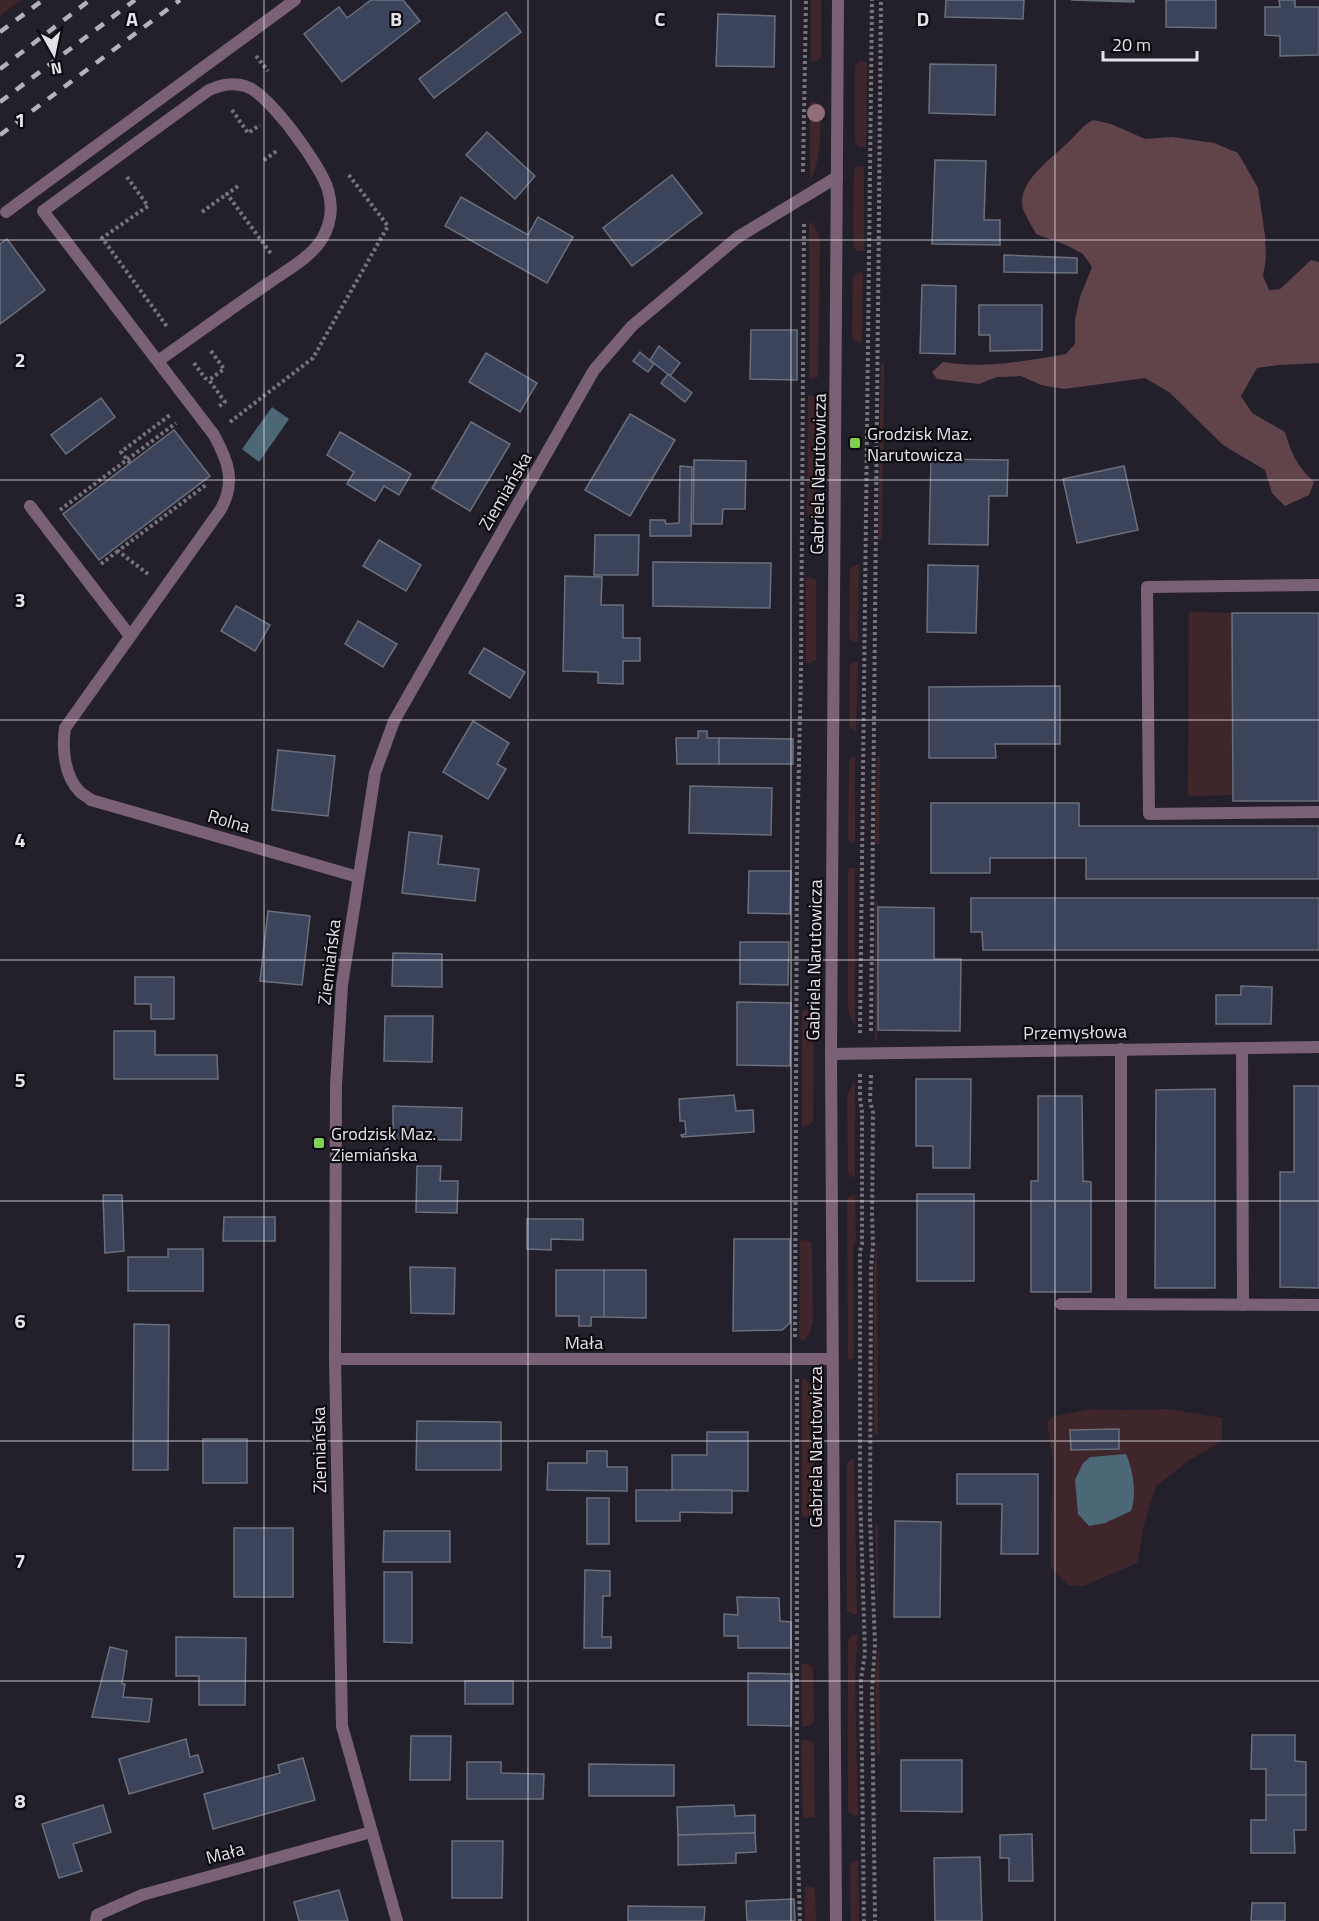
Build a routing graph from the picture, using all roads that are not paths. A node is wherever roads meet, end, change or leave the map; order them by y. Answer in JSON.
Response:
{"nodes":[{"id":1,"x":296,"y":0,"type":"edge"},
{"id":2,"x":838,"y":0,"type":"edge"},
{"id":3,"x":837,"y":177,"type":"junction"},
{"id":4,"x":6,"y":212,"type":"dead end"},
{"id":5,"x":158,"y":361,"type":"junction"},
{"id":6,"x":30,"y":506,"type":"dead end"},
{"id":7,"x":1319,"y":585,"type":"edge"},
{"id":8,"x":130,"y":636,"type":"junction"},
{"id":9,"x":1319,"y":812,"type":"edge"},
{"id":10,"x":358,"y":877,"type":"junction"},
{"id":11,"x":1319,"y":1047,"type":"edge"},
{"id":12,"x":1242,"y":1048,"type":"junction"},
{"id":13,"x":1121,"y":1050,"type":"junction"},
{"id":14,"x":831,"y":1054,"type":"junction"},
{"id":15,"x":1061,"y":1304,"type":"dead end"},
{"id":16,"x":1121,"y":1304,"type":"junction"},
{"id":17,"x":1243,"y":1305,"type":"junction"},
{"id":18,"x":1319,"y":1305,"type":"edge"},
{"id":19,"x":335,"y":1359,"type":"junction"},
{"id":20,"x":832,"y":1359,"type":"junction"},
{"id":21,"x":371,"y":1832,"type":"junction"},
{"id":22,"x":96,"y":1921,"type":"edge"},
{"id":23,"x":397,"y":1921,"type":"edge"},
{"id":24,"x":836,"y":1921,"type":"edge"}],
"edges":[{"from":1,"to":4,"type":"street"},
{"from":2,"to":3,"type":"street","name":"Gabriela Narutowicza"},
{"from":3,"to":10,"type":"street","name":"Ziemiańska"},
{"from":3,"to":14,"type":"street","name":"Gabriela Narutowicza"},
{"from":5,"to":5,"type":"street"},
{"from":5,"to":8,"type":"street"},
{"from":6,"to":8,"type":"street"},
{"from":7,"to":9,"type":"street"},
{"from":8,"to":10,"type":"street","name":"Rolna"},
{"from":10,"to":19,"type":"street","name":"Ziemiańska"},
{"from":11,"to":12,"type":"street","name":"Przemysłowa"},
{"from":12,"to":13,"type":"street","name":"Przemysłowa"},
{"from":12,"to":17,"type":"street"},
{"from":13,"to":14,"type":"street","name":"Przemysłowa"},
{"from":13,"to":16,"type":"street"},
{"from":14,"to":20,"type":"street","name":"Gabriela Narutowicza"},
{"from":15,"to":16,"type":"street"},
{"from":16,"to":17,"type":"street"},
{"from":17,"to":18,"type":"street"},
{"from":19,"to":20,"type":"street","name":"Mała"},
{"from":19,"to":21,"type":"street","name":"Ziemiańska"},
{"from":20,"to":24,"type":"street","name":"Gabriela Narutowicza"},
{"from":21,"to":22,"type":"street","name":"Mała"},
{"from":21,"to":23,"type":"street","name":"Ziemiańska"}]}
